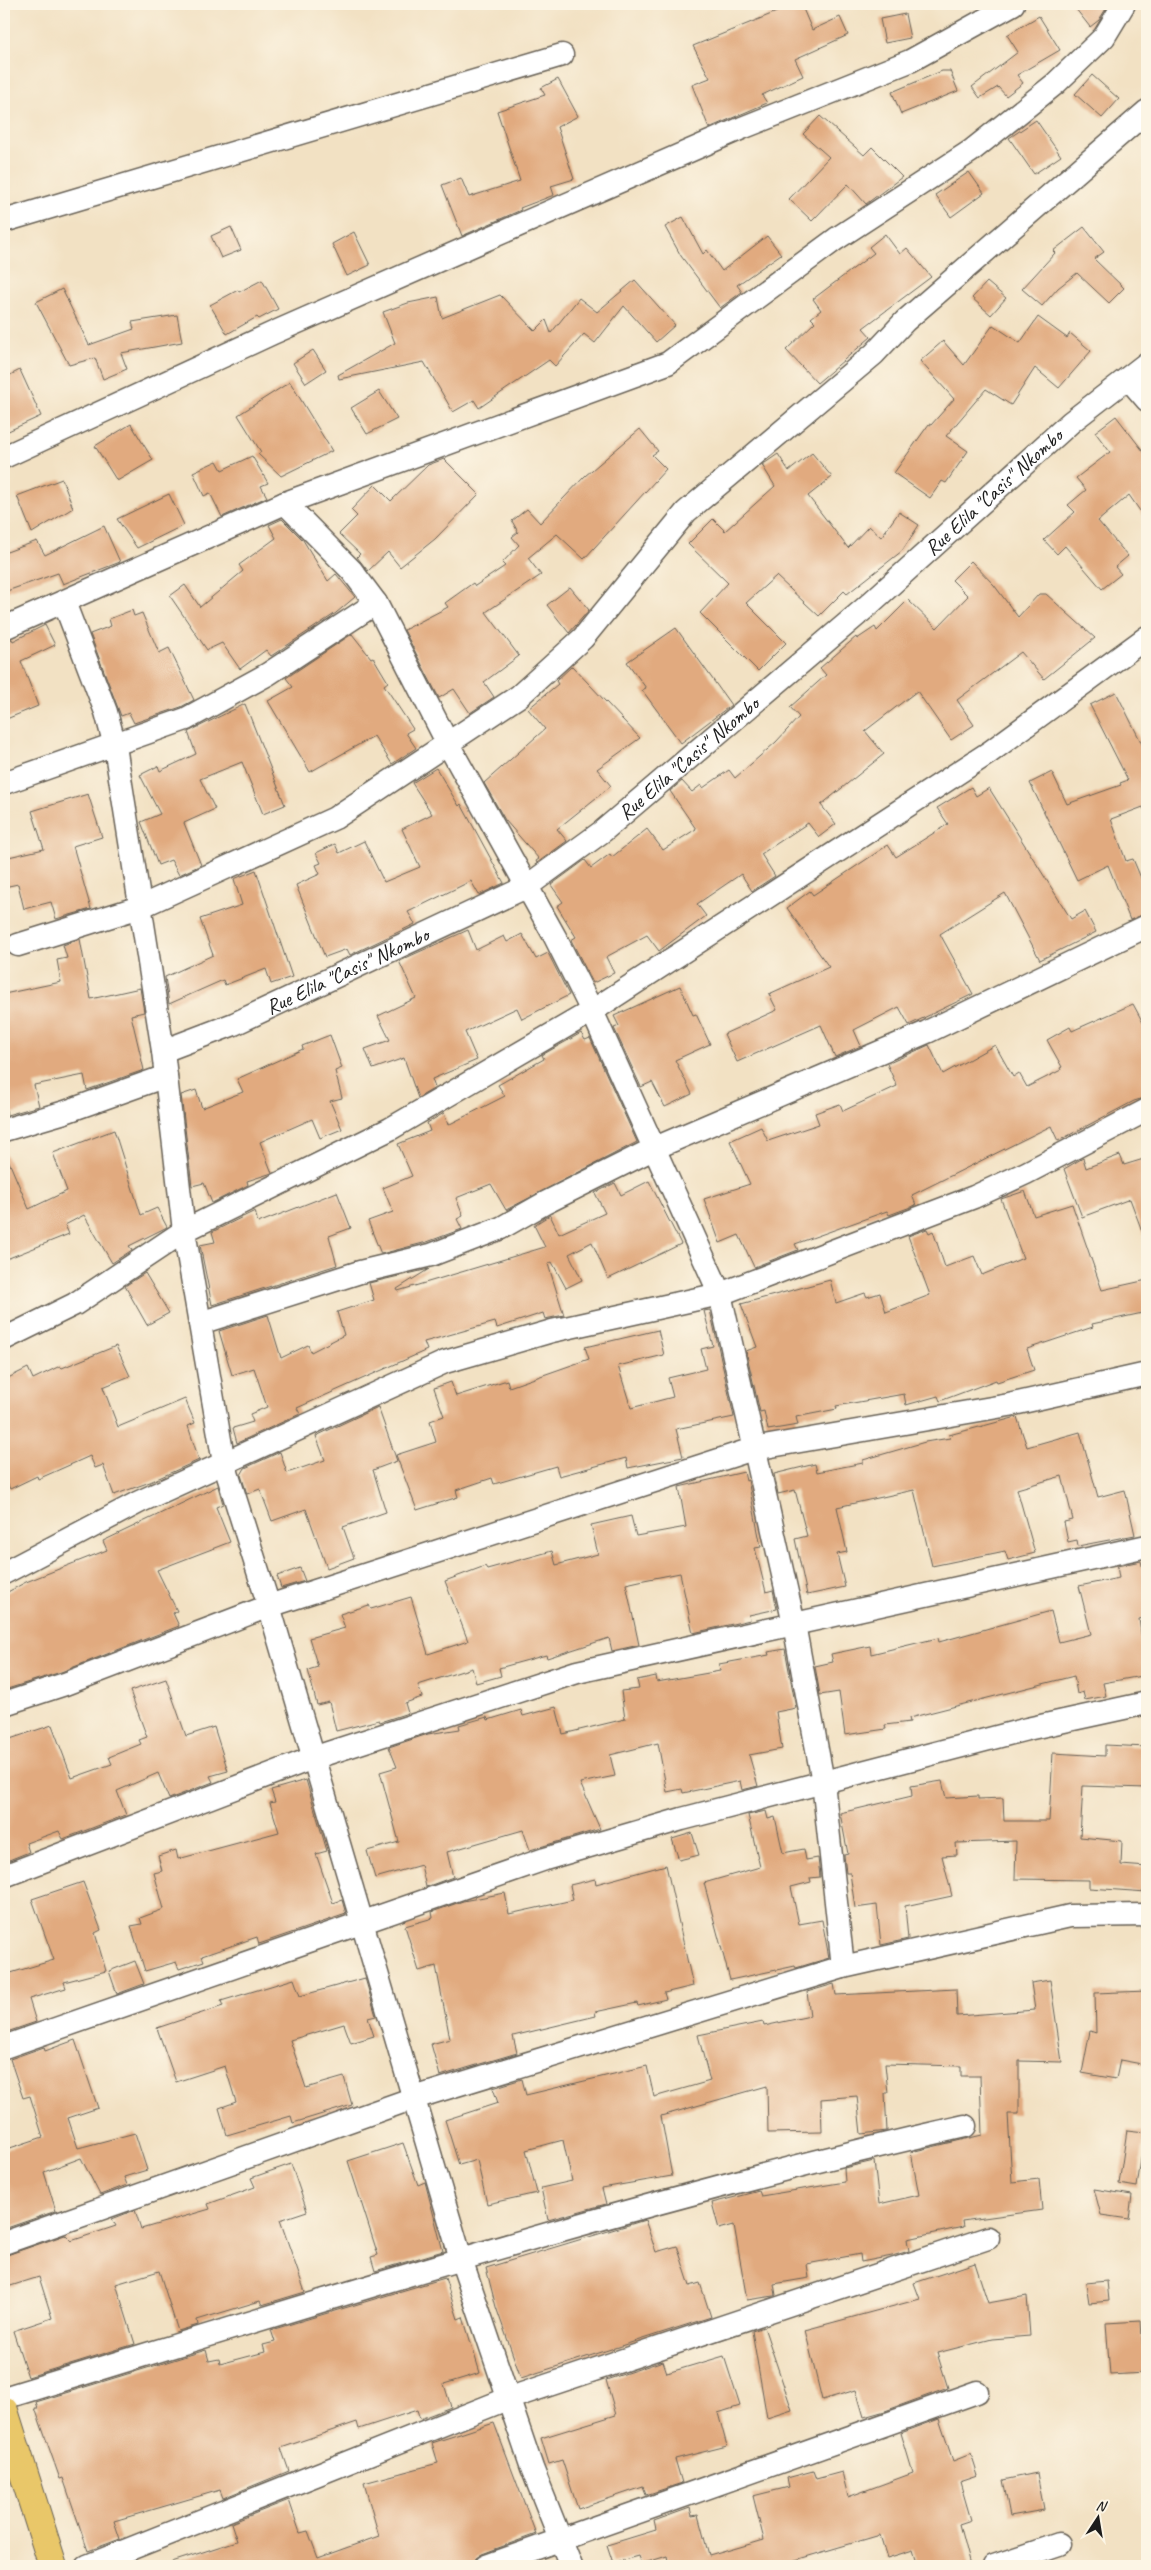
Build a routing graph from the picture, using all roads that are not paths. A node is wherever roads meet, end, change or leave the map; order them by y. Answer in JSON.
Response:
{"nodes":[{"id":1,"x":1013,"y":4,"type":"edge"},
{"id":2,"x":1124,"y":4,"type":"edge"},
{"id":3,"x":562,"y":55,"type":"dead end"},
{"id":4,"x":1147,"y":111,"type":"edge"},
{"id":5,"x":4,"y":221,"type":"edge"},
{"id":6,"x":1147,"y":363,"type":"edge"},
{"id":7,"x":1128,"y":378,"type":"junction"},
{"id":8,"x":1147,"y":400,"type":"edge"},
{"id":9,"x":4,"y":457,"type":"edge"},
{"id":10,"x":285,"y":503,"type":"junction"},
{"id":11,"x":64,"y":602,"type":"junction"},
{"id":12,"x":376,"y":603,"type":"junction"},
{"id":13,"x":4,"y":628,"type":"edge"},
{"id":14,"x":1147,"y":637,"type":"edge"},
{"id":15,"x":448,"y":744,"type":"junction"},
{"id":16,"x":115,"y":746,"type":"junction"},
{"id":17,"x":4,"y":783,"type":"edge"},
{"id":18,"x":526,"y":887,"type":"junction"},
{"id":19,"x":140,"y":906,"type":"junction"},
{"id":20,"x":1147,"y":926,"type":"edge"},
{"id":21,"x":18,"y":945,"type":"dead end"},
{"id":22,"x":592,"y":1011,"type":"junction"},
{"id":23,"x":163,"y":1051,"type":"junction"},
{"id":24,"x":166,"y":1076,"type":"junction"},
{"id":25,"x":1147,"y":1110,"type":"edge"},
{"id":26,"x":4,"y":1130,"type":"edge"},
{"id":27,"x":655,"y":1148,"type":"junction"},
{"id":28,"x":184,"y":1231,"type":"junction"},
{"id":29,"x":720,"y":1294,"type":"junction"},
{"id":30,"x":200,"y":1323,"type":"junction"},
{"id":31,"x":4,"y":1339,"type":"edge"},
{"id":32,"x":1147,"y":1374,"type":"edge"},
{"id":33,"x":754,"y":1449,"type":"junction"},
{"id":34,"x":224,"y":1462,"type":"junction"},
{"id":35,"x":1147,"y":1546,"type":"edge"},
{"id":36,"x":4,"y":1573,"type":"edge"},
{"id":37,"x":269,"y":1606,"type":"junction"},
{"id":38,"x":794,"y":1624,"type":"junction"},
{"id":39,"x":1147,"y":1703,"type":"edge"},
{"id":40,"x":4,"y":1704,"type":"edge"},
{"id":41,"x":313,"y":1758,"type":"junction"},
{"id":42,"x":823,"y":1782,"type":"junction"},
{"id":43,"x":4,"y":1876,"type":"edge"},
{"id":44,"x":1147,"y":1915,"type":"edge"},
{"id":45,"x":362,"y":1922,"type":"junction"},
{"id":46,"x":843,"y":1967,"type":"junction"},
{"id":47,"x":4,"y":2047,"type":"edge"},
{"id":48,"x":414,"y":2098,"type":"junction"},
{"id":49,"x":965,"y":2126,"type":"dead end"},
{"id":50,"x":988,"y":2238,"type":"dead end"},
{"id":51,"x":4,"y":2243,"type":"edge"},
{"id":52,"x":461,"y":2258,"type":"junction"},
{"id":53,"x":977,"y":2392,"type":"dead end"},
{"id":54,"x":4,"y":2398,"type":"edge"},
{"id":55,"x":507,"y":2399,"type":"junction"},
{"id":56,"x":4,"y":2411,"type":"edge"},
{"id":57,"x":12,"y":2465,"type":"edge"},
{"id":58,"x":561,"y":2539,"type":"junction"},
{"id":59,"x":1060,"y":2544,"type":"dead end"},
{"id":60,"x":52,"y":2566,"type":"edge"},
{"id":61,"x":87,"y":2566,"type":"edge"},
{"id":62,"x":486,"y":2566,"type":"edge"},
{"id":63,"x":571,"y":2566,"type":"edge"},
{"id":64,"x":994,"y":2566,"type":"edge"}],
"edges":[{"from":1,"to":9,"type":"street"},
{"from":2,"to":10,"type":"street"},
{"from":3,"to":5,"type":"street"},
{"from":4,"to":15,"type":"street"},
{"from":6,"to":7,"type":"street","name":"Rue Elila \"Casis\" Nkombo"},
{"from":7,"to":8,"type":"street"},
{"from":7,"to":18,"type":"street","name":"Rue Elila \"Casis\" Nkombo"},
{"from":10,"to":11,"type":"street"},
{"from":10,"to":12,"type":"street"},
{"from":11,"to":13,"type":"street"},
{"from":11,"to":16,"type":"street"},
{"from":12,"to":15,"type":"street"},
{"from":12,"to":16,"type":"street"},
{"from":14,"to":22,"type":"street"},
{"from":15,"to":18,"type":"street"},
{"from":15,"to":19,"type":"street"},
{"from":16,"to":17,"type":"street"},
{"from":16,"to":19,"type":"street"},
{"from":18,"to":22,"type":"street"},
{"from":18,"to":23,"type":"street","name":"Rue Elila \"Casis\" Nkombo"},
{"from":19,"to":21,"type":"street"},
{"from":19,"to":23,"type":"street"},
{"from":20,"to":27,"type":"street"},
{"from":22,"to":27,"type":"street"},
{"from":22,"to":28,"type":"street"},
{"from":23,"to":24,"type":"street"},
{"from":24,"to":26,"type":"street"},
{"from":24,"to":28,"type":"street"},
{"from":25,"to":29,"type":"street"},
{"from":27,"to":29,"type":"street"},
{"from":27,"to":30,"type":"street"},
{"from":28,"to":30,"type":"street"},
{"from":28,"to":31,"type":"street"},
{"from":29,"to":33,"type":"street"},
{"from":29,"to":34,"type":"street"},
{"from":30,"to":34,"type":"street"},
{"from":32,"to":33,"type":"street"},
{"from":33,"to":37,"type":"street"},
{"from":33,"to":38,"type":"street"},
{"from":34,"to":36,"type":"street"},
{"from":34,"to":37,"type":"street"},
{"from":35,"to":38,"type":"street"},
{"from":37,"to":40,"type":"street"},
{"from":37,"to":41,"type":"street"},
{"from":38,"to":41,"type":"street"},
{"from":38,"to":42,"type":"street"},
{"from":39,"to":42,"type":"street"},
{"from":41,"to":43,"type":"street"},
{"from":41,"to":45,"type":"street"},
{"from":42,"to":45,"type":"street"},
{"from":42,"to":46,"type":"street"},
{"from":44,"to":46,"type":"street"},
{"from":45,"to":47,"type":"street"},
{"from":45,"to":48,"type":"street"},
{"from":46,"to":48,"type":"street"},
{"from":48,"to":51,"type":"street"},
{"from":48,"to":52,"type":"street"},
{"from":49,"to":52,"type":"street"},
{"from":50,"to":55,"type":"street"},
{"from":52,"to":54,"type":"street"},
{"from":52,"to":55,"type":"street"},
{"from":53,"to":58,"type":"street"},
{"from":55,"to":58,"type":"street"},
{"from":55,"to":61,"type":"street"},
{"from":56,"to":57,"type":"highway"},
{"from":57,"to":60,"type":"highway"},
{"from":58,"to":62,"type":"street"},
{"from":58,"to":63,"type":"street"},
{"from":59,"to":64,"type":"street"}]}
